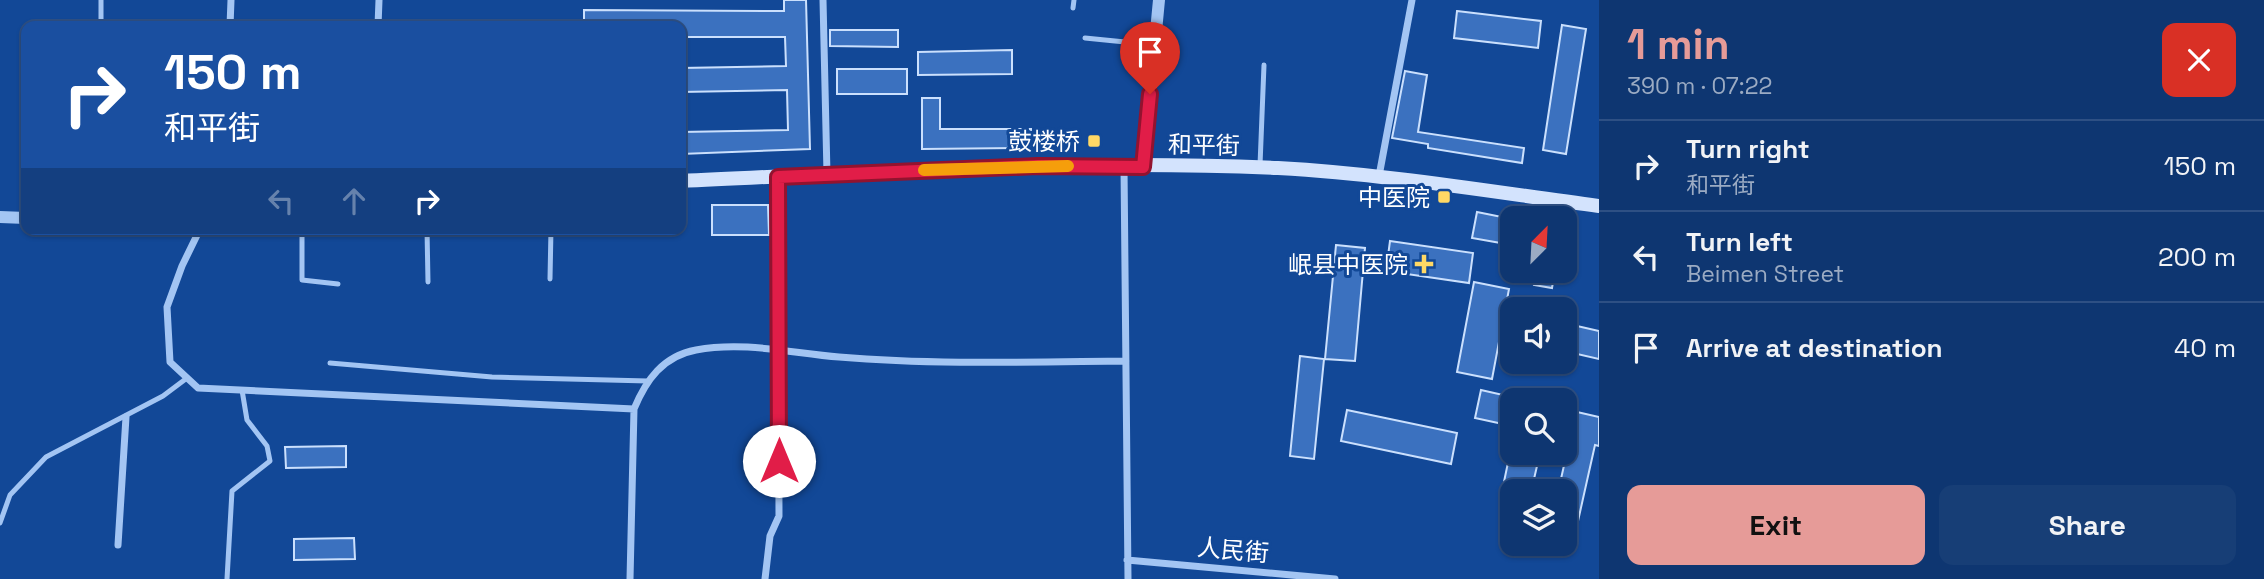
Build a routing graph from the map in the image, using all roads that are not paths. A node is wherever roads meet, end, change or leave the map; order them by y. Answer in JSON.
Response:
{"nodes":[{"id":1,"x":101,"y":0,"type":"edge"},
{"id":2,"x":231,"y":0,"type":"edge"},
{"id":3,"x":379,"y":0,"type":"edge"},
{"id":4,"x":823,"y":0,"type":"edge"},
{"id":5,"x":1074,"y":0,"type":"edge"},
{"id":6,"x":1159,"y":0,"type":"edge"},
{"id":7,"x":1412,"y":0,"type":"edge"},
{"id":8,"x":1073,"y":8,"type":"dead end"},
{"id":9,"x":100,"y":21,"type":"edge"},
{"id":10,"x":230,"y":21,"type":"edge"},
{"id":11,"x":378,"y":21,"type":"edge"},
{"id":12,"x":1086,"y":38,"type":"dead end"},
{"id":13,"x":1155,"y":45,"type":"junction"},
{"id":14,"x":1264,"y":65,"type":"dead end"},
{"id":15,"x":1124,"y":167,"type":"junction"},
{"id":16,"x":1143,"y":167,"type":"junction"},
{"id":17,"x":1260,"y":168,"type":"junction"},
{"id":18,"x":827,"y":174,"type":"junction"},
{"id":19,"x":778,"y":177,"type":"junction"},
{"id":20,"x":1379,"y":177,"type":"junction"},
{"id":21,"x":686,"y":181,"type":"edge"},
{"id":22,"x":1546,"y":199,"type":"junction"},
{"id":23,"x":1599,"y":205,"type":"edge"},
{"id":24,"x":1545,"y":206,"type":"edge"},
{"id":25,"x":0,"y":217,"type":"edge"},
{"id":26,"x":21,"y":218,"type":"edge"},
{"id":27,"x":197,"y":235,"type":"edge"},
{"id":28,"x":302,"y":235,"type":"edge"},
{"id":29,"x":427,"y":235,"type":"edge"},
{"id":30,"x":551,"y":235,"type":"edge"},
{"id":31,"x":551,"y":279,"type":"dead end"},
{"id":32,"x":428,"y":282,"type":"dead end"},
{"id":33,"x":338,"y":284,"type":"dead end"},
{"id":34,"x":779,"y":349,"type":"junction"},
{"id":35,"x":1126,"y":361,"type":"junction"},
{"id":36,"x":330,"y":363,"type":"dead end"},
{"id":37,"x":187,"y":378,"type":"junction"},
{"id":38,"x":648,"y":381,"type":"junction"},
{"id":39,"x":242,"y":390,"type":"junction"},
{"id":40,"x":634,"y":409,"type":"junction"},
{"id":41,"x":126,"y":417,"type":"junction"},
{"id":42,"x":0,"y":523,"type":"edge"},
{"id":43,"x":118,"y":545,"type":"dead end"},
{"id":44,"x":1127,"y":559,"type":"junction"},
{"id":45,"x":227,"y":579,"type":"edge"},
{"id":46,"x":629,"y":579,"type":"edge"},
{"id":47,"x":765,"y":579,"type":"edge"},
{"id":48,"x":1128,"y":579,"type":"edge"},
{"id":49,"x":1335,"y":579,"type":"edge"}],
"edges":[{"from":1,"to":9,"type":"lane"},
{"from":2,"to":10,"type":"street"},
{"from":3,"to":11,"type":"street"},
{"from":4,"to":18,"type":"street"},
{"from":5,"to":8,"type":"lane"},
{"from":6,"to":13,"type":"street"},
{"from":7,"to":20,"type":"street"},
{"from":12,"to":13,"type":"lane"},
{"from":13,"to":16,"type":"street"},
{"from":14,"to":17,"type":"lane"},
{"from":15,"to":16,"type":"main road","name":"和平街"},
{"from":15,"to":18,"type":"main road","name":"和平街"},
{"from":15,"to":35,"type":"street"},
{"from":16,"to":17,"type":"main road","name":"和平街"},
{"from":17,"to":20,"type":"main road","name":"和平街"},
{"from":18,"to":19,"type":"main road","name":"和平街"},
{"from":19,"to":21,"type":"main road","name":"和平街"},
{"from":19,"to":34,"type":"street"},
{"from":20,"to":22,"type":"main road","name":"和平街"},
{"from":22,"to":23,"type":"main road","name":"和平街"},
{"from":22,"to":24,"type":"lane"},
{"from":25,"to":26,"type":"street"},
{"from":27,"to":37,"type":"street"},
{"from":28,"to":33,"type":"lane"},
{"from":29,"to":32,"type":"lane"},
{"from":30,"to":31,"type":"lane"},
{"from":34,"to":35,"type":"street"},
{"from":34,"to":38,"type":"street"},
{"from":34,"to":47,"type":"street"},
{"from":35,"to":44,"type":"street"},
{"from":36,"to":38,"type":"lane"},
{"from":37,"to":39,"type":"street"},
{"from":37,"to":41,"type":"lane"},
{"from":38,"to":40,"type":"street"},
{"from":39,"to":40,"type":"street"},
{"from":39,"to":45,"type":"lane"},
{"from":40,"to":46,"type":"street"},
{"from":41,"to":42,"type":"lane"},
{"from":41,"to":43,"type":"street"},
{"from":44,"to":48,"type":"street"},
{"from":44,"to":49,"type":"street","name":"人民街"}]}
